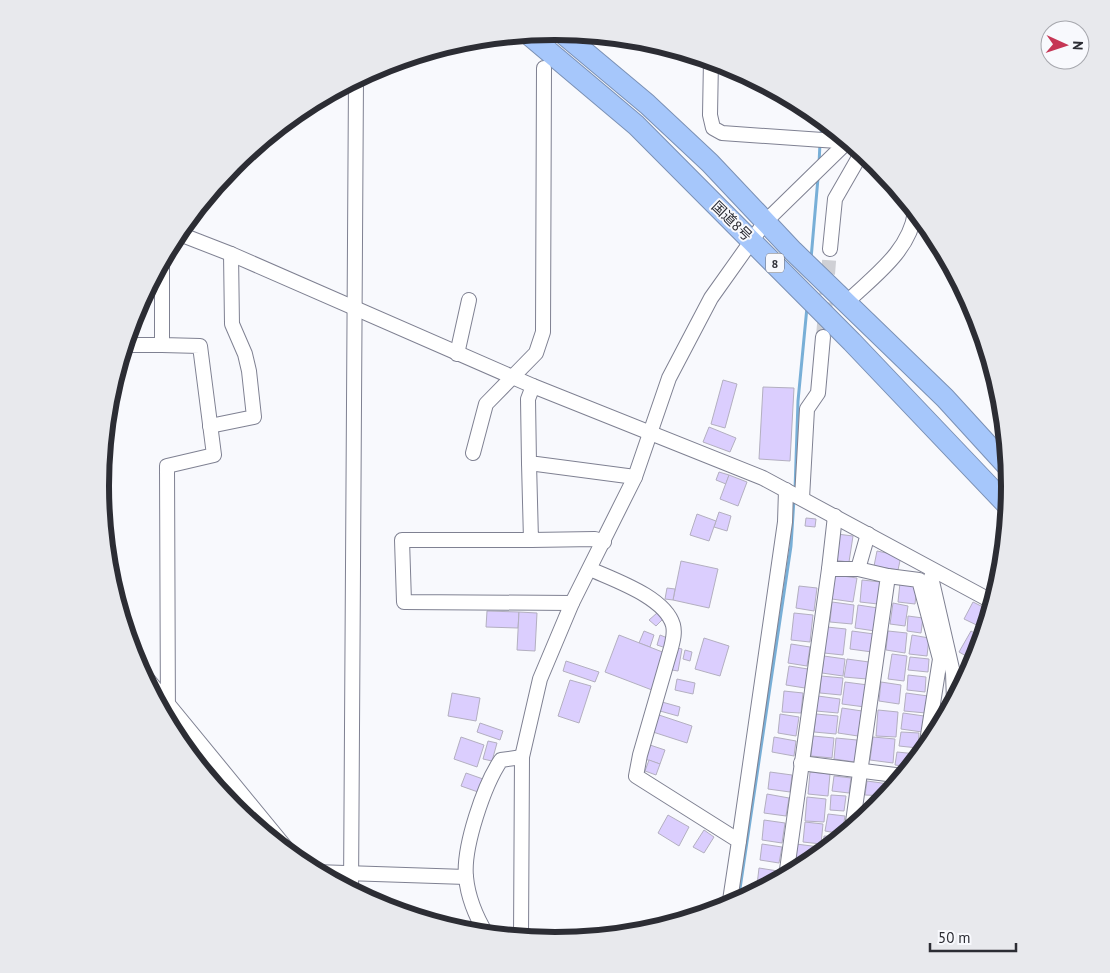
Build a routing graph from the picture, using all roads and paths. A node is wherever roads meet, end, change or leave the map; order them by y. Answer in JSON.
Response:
{"nodes":[{"id":1,"x":536,"y":41,"type":"edge"},
{"id":2,"x":571,"y":41,"type":"edge"},
{"id":3,"x":544,"y":68,"type":"dead end"},
{"id":4,"x":711,"y":68,"type":"edge"},
{"id":5,"x":356,"y":87,"type":"edge"},
{"id":6,"x":836,"y":140,"type":"edge"},
{"id":7,"x":839,"y":142,"type":"edge"},
{"id":8,"x":858,"y":159,"type":"edge"},
{"id":9,"x":914,"y":221,"type":"edge"},
{"id":10,"x":765,"y":222,"type":"junction"},
{"id":11,"x":185,"y":236,"type":"edge"},
{"id":12,"x":752,"y":241,"type":"junction"},
{"id":13,"x":830,"y":249,"type":"tunnel mouth"},
{"id":14,"x":231,"y":254,"type":"junction"},
{"id":15,"x":162,"y":275,"type":"edge"},
{"id":16,"x":469,"y":300,"type":"dead end"},
{"id":17,"x":846,"y":302,"type":"junction"},
{"id":18,"x":354,"y":309,"type":"junction"},
{"id":19,"x":822,"y":336,"type":"tunnel mouth"},
{"id":20,"x":162,"y":345,"type":"junction"},
{"id":21,"x":131,"y":346,"type":"edge"},
{"id":22,"x":457,"y":354,"type":"junction"},
{"id":23,"x":514,"y":377,"type":"junction"},
{"id":24,"x":533,"y":386,"type":"junction"},
{"id":25,"x":210,"y":426,"type":"junction"},
{"id":26,"x":649,"y":433,"type":"junction"},
{"id":27,"x":473,"y":453,"type":"dead end"},
{"id":28,"x":1001,"y":459,"type":"edge"},
{"id":29,"x":529,"y":463,"type":"junction"},
{"id":30,"x":635,"y":477,"type":"junction"},
{"id":31,"x":786,"y":490,"type":"junction"},
{"id":32,"x":802,"y":498,"type":"junction"},
{"id":33,"x":1002,"y":499,"type":"edge"},
{"id":34,"x":835,"y":516,"type":"junction"},
{"id":35,"x":868,"y":534,"type":"junction"},
{"id":36,"x":532,"y":540,"type":"junction"},
{"id":37,"x":604,"y":542,"type":"junction"},
{"id":38,"x":590,"y":569,"type":"junction"},
{"id":39,"x":829,"y":569,"type":"junction"},
{"id":40,"x":858,"y":569,"type":"junction"},
{"id":41,"x":888,"y":576,"type":"junction"},
{"id":42,"x":931,"y":577,"type":"dead end"},
{"id":43,"x":987,"y":599,"type":"edge"},
{"id":44,"x":572,"y":603,"type":"junction"},
{"id":45,"x":954,"y":687,"type":"edge"},
{"id":46,"x":158,"y":690,"type":"edge"},
{"id":47,"x":168,"y":702,"type":"junction"},
{"id":48,"x":168,"y":710,"type":"edge"},
{"id":49,"x":929,"y":731,"type":"edge"},
{"id":50,"x":522,"y":757,"type":"junction"},
{"id":51,"x":801,"y":763,"type":"junction"},
{"id":52,"x":860,"y":771,"type":"junction"},
{"id":53,"x":896,"y":775,"type":"edge"},
{"id":54,"x":854,"y":818,"type":"edge"},
{"id":55,"x":275,"y":834,"type":"edge"},
{"id":56,"x":739,"y":841,"type":"junction"},
{"id":57,"x":787,"y":867,"type":"edge"},
{"id":58,"x":330,"y":872,"type":"edge"},
{"id":59,"x":351,"y":872,"type":"junction"},
{"id":60,"x":466,"y":876,"type":"junction"},
{"id":61,"x":351,"y":883,"type":"edge"},
{"id":62,"x":731,"y":897,"type":"edge"},
{"id":63,"x":482,"y":926,"type":"edge"},
{"id":64,"x":521,"y":931,"type":"edge"}],
"edges":[{"from":1,"to":12,"type":"highway","name":"国道8号","number":"8"},
{"from":2,"to":10,"type":"highway","name":"国道8号","number":"8"},
{"from":3,"to":23,"type":"street"},
{"from":4,"to":6,"type":"street"},
{"from":5,"to":18,"type":"street"},
{"from":7,"to":10,"type":"street"},
{"from":8,"to":13,"type":"street"},
{"from":9,"to":17,"type":"street"},
{"from":10,"to":12,"type":"street"},
{"from":10,"to":17,"type":"highway","name":"国道8号","number":"8"},
{"from":11,"to":14,"type":"street"},
{"from":12,"to":26,"type":"street"},
{"from":12,"to":33,"type":"highway","name":"国道8号","number":"8"},
{"from":14,"to":18,"type":"street"},
{"from":14,"to":25,"type":"street"},
{"from":15,"to":20,"type":"street"},
{"from":16,"to":22,"type":"street"},
{"from":17,"to":28,"type":"highway","name":"国道8号","number":"8"},
{"from":18,"to":22,"type":"street"},
{"from":18,"to":59,"type":"street"},
{"from":19,"to":32,"type":"street"},
{"from":20,"to":21,"type":"street"},
{"from":20,"to":25,"type":"street"},
{"from":22,"to":23,"type":"street"},
{"from":23,"to":24,"type":"street"},
{"from":23,"to":27,"type":"street"},
{"from":24,"to":26,"type":"street"},
{"from":24,"to":29,"type":"street"},
{"from":25,"to":47,"type":"street"},
{"from":26,"to":30,"type":"street"},
{"from":26,"to":31,"type":"street"},
{"from":29,"to":30,"type":"street"},
{"from":29,"to":36,"type":"street"},
{"from":30,"to":37,"type":"street"},
{"from":31,"to":32,"type":"street"},
{"from":31,"to":56,"type":"street"},
{"from":32,"to":34,"type":"street"},
{"from":34,"to":35,"type":"street"},
{"from":34,"to":39,"type":"street"},
{"from":35,"to":40,"type":"street"},
{"from":35,"to":43,"type":"street"},
{"from":36,"to":37,"type":"street"},
{"from":36,"to":44,"type":"street"},
{"from":37,"to":38,"type":"street"},
{"from":38,"to":44,"type":"street"},
{"from":38,"to":56,"type":"street"},
{"from":39,"to":40,"type":"street"},
{"from":39,"to":51,"type":"street"},
{"from":40,"to":41,"type":"street"},
{"from":41,"to":49,"type":"street"},
{"from":41,"to":52,"type":"street"},
{"from":42,"to":45,"type":"street"},
{"from":44,"to":50,"type":"street"},
{"from":46,"to":47,"type":"street"},
{"from":47,"to":48,"type":"street"},
{"from":47,"to":55,"type":"street"},
{"from":50,"to":60,"type":"street"},
{"from":50,"to":64,"type":"street"},
{"from":51,"to":52,"type":"street"},
{"from":51,"to":57,"type":"street"},
{"from":52,"to":53,"type":"street"},
{"from":52,"to":54,"type":"street"},
{"from":56,"to":62,"type":"street"},
{"from":58,"to":59,"type":"street"},
{"from":59,"to":60,"type":"street"},
{"from":59,"to":61,"type":"street"},
{"from":60,"to":63,"type":"street"}]}
